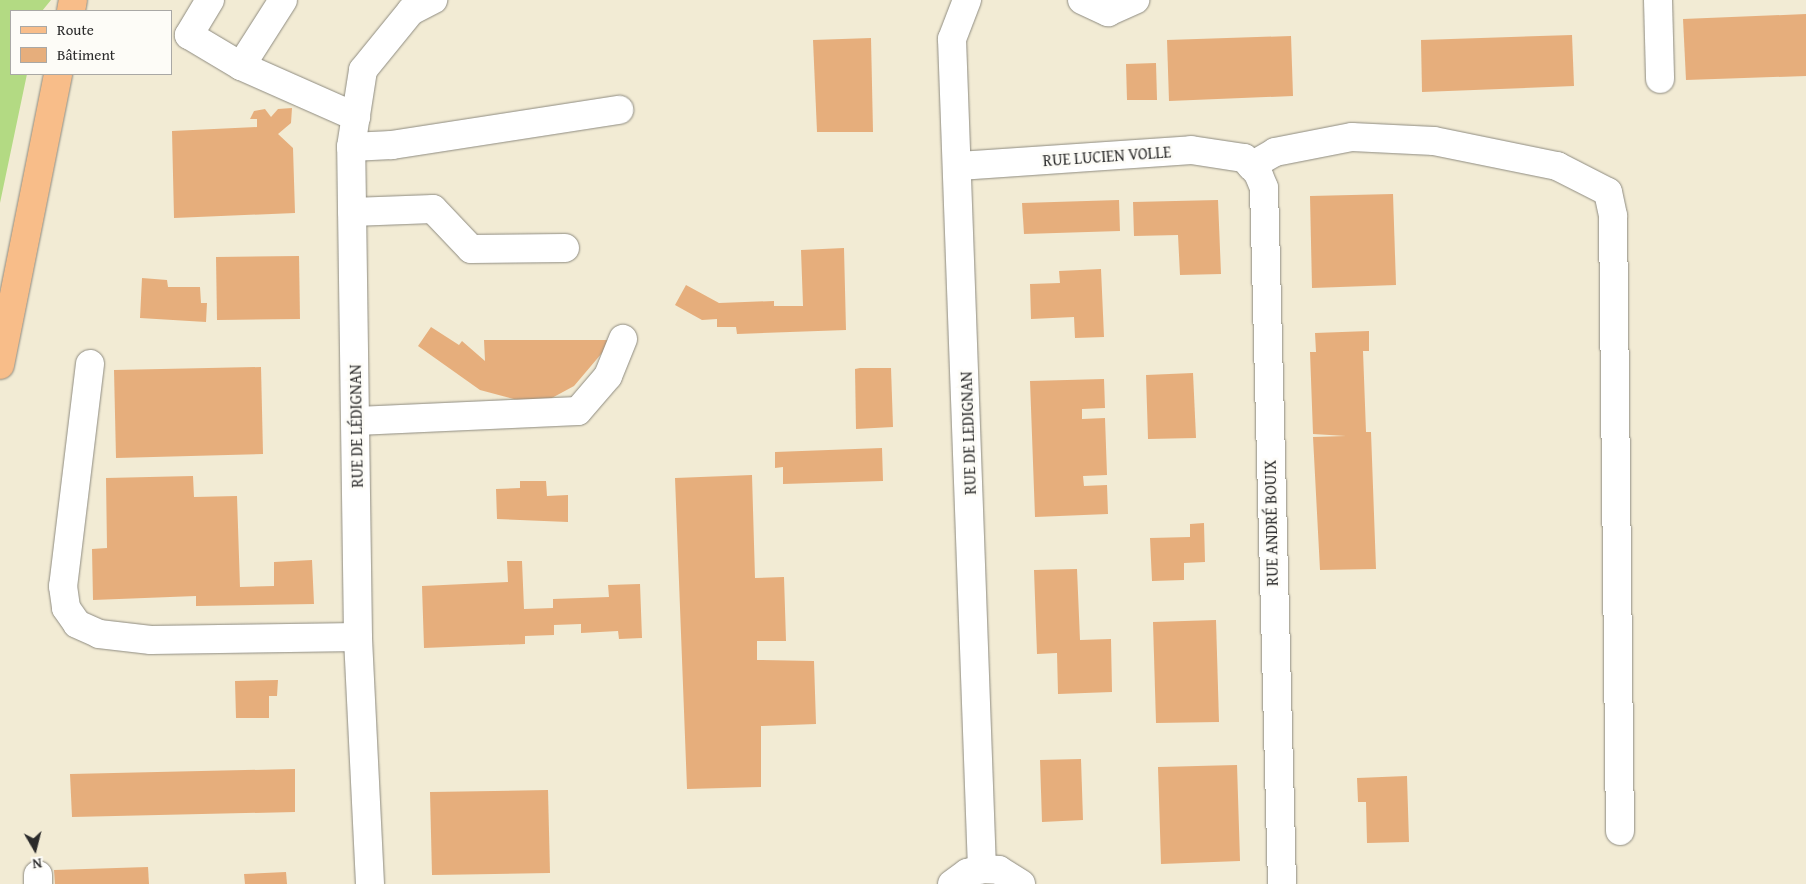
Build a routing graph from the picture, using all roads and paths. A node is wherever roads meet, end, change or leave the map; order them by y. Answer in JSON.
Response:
{"nodes":[{"id":1,"x":210,"y":0,"type":"edge"},
{"id":2,"x":283,"y":0,"type":"edge"},
{"id":3,"x":967,"y":0,"type":"edge"},
{"id":4,"x":1082,"y":0,"type":"edge"},
{"id":5,"x":1135,"y":0,"type":"edge"},
{"id":6,"x":1658,"y":0,"type":"edge"},
{"id":7,"x":416,"y":4,"type":"edge"},
{"id":8,"x":241,"y":66,"type":"junction"},
{"id":9,"x":58,"y":75,"type":"edge"},
{"id":10,"x":1660,"y":79,"type":"dead end"},
{"id":11,"x":619,"y":110,"type":"dead end"},
{"id":12,"x":356,"y":117,"type":"junction"},
{"id":13,"x":350,"y":147,"type":"junction"},
{"id":14,"x":959,"y":166,"type":"junction"},
{"id":15,"x":1252,"y":166,"type":"junction"},
{"id":16,"x":352,"y":212,"type":"junction"},
{"id":17,"x":565,"y":248,"type":"dead end"},
{"id":18,"x":623,"y":339,"type":"dead end"},
{"id":19,"x":0,"y":364,"type":"edge"},
{"id":20,"x":90,"y":364,"type":"dead end"},
{"id":21,"x":357,"y":421,"type":"junction"},
{"id":22,"x":358,"y":637,"type":"junction"},
{"id":23,"x":1620,"y":831,"type":"dead end"},
{"id":24,"x":982,"y":869,"type":"junction"},
{"id":25,"x":370,"y":884,"type":"edge"},
{"id":26,"x":952,"y":884,"type":"edge"},
{"id":27,"x":1021,"y":884,"type":"edge"},
{"id":28,"x":1282,"y":884,"type":"edge"}],
"edges":[{"from":1,"to":8,"type":"street"},
{"from":2,"to":8,"type":"street"},
{"from":3,"to":14,"type":"street","name":"RUE DE LEDIGNAN"},
{"from":4,"to":5,"type":"street"},
{"from":6,"to":10,"type":"street"},
{"from":7,"to":12,"type":"street","name":"RUE DE LÉDIGNAN"},
{"from":8,"to":12,"type":"street"},
{"from":9,"to":19,"type":"main road"},
{"from":11,"to":13,"type":"street"},
{"from":12,"to":13,"type":"street","name":"RUE DE LÉDIGNAN"},
{"from":13,"to":16,"type":"street","name":"RUE DE LÉDIGNAN"},
{"from":14,"to":15,"type":"street","name":"RUE LUCIEN VOLLE"},
{"from":14,"to":24,"type":"street","name":"RUE DE LEDIGNAN"},
{"from":15,"to":23,"type":"street"},
{"from":15,"to":28,"type":"street","name":"RUE ANDRÉ BOUIX"},
{"from":16,"to":17,"type":"street"},
{"from":16,"to":21,"type":"street","name":"RUE DE LÉDIGNAN"},
{"from":18,"to":21,"type":"street"},
{"from":20,"to":22,"type":"street"},
{"from":21,"to":22,"type":"street","name":"RUE DE LÉDIGNAN"},
{"from":22,"to":25,"type":"street","name":"RUE DE LÉDIGNAN"},
{"from":24,"to":26,"type":"street"},
{"from":24,"to":27,"type":"street"}]}
